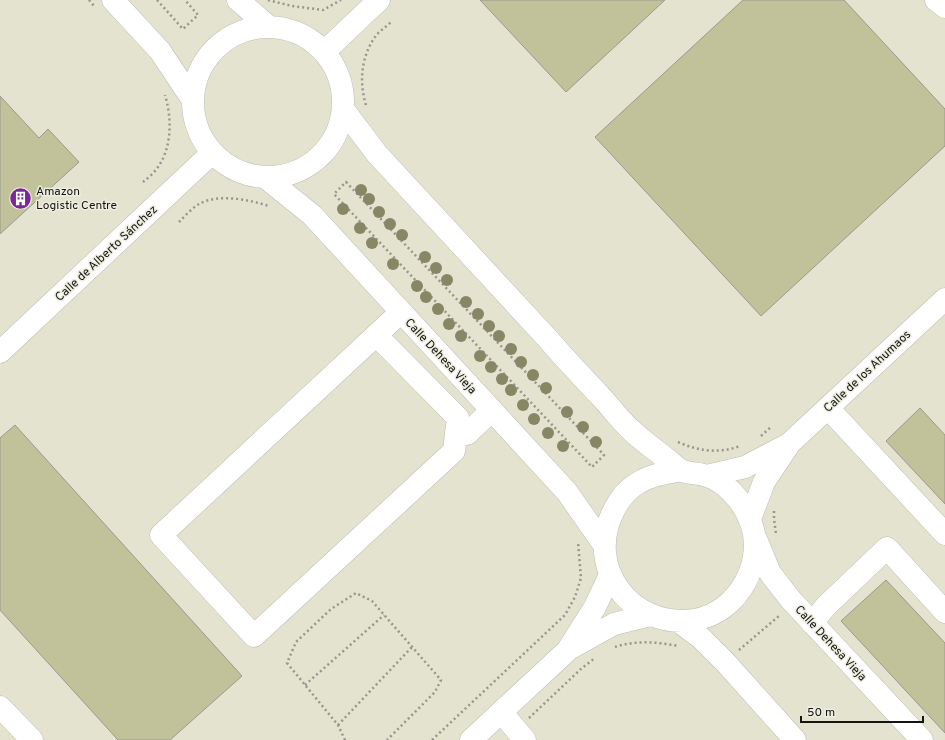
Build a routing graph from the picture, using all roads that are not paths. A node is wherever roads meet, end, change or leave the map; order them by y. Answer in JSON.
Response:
{"nodes":[{"id":1,"x":113,"y":0,"type":"edge"},
{"id":2,"x":238,"y":0,"type":"edge"},
{"id":3,"x":379,"y":0,"type":"edge"},
{"id":4,"x":936,"y":0,"type":"edge"},
{"id":5,"x":945,"y":7,"type":"edge"},
{"id":6,"x":269,"y":27,"type":"junction"},
{"id":7,"x":324,"y":52,"type":"junction"},
{"id":8,"x":192,"y":99,"type":"junction"},
{"id":9,"x":343,"y":109,"type":"junction"},
{"id":10,"x":212,"y":153,"type":"junction"},
{"id":11,"x":266,"y":178,"type":"junction"},
{"id":12,"x":945,"y":299,"type":"edge"},
{"id":13,"x":401,"y":312,"type":"junction"},
{"id":14,"x":376,"y":335,"type":"junction"},
{"id":15,"x":0,"y":352,"type":"edge"},
{"id":16,"x":828,"y":408,"type":"junction"},
{"id":17,"x":492,"y":410,"type":"junction"},
{"id":18,"x":456,"y":433,"type":"junction"},
{"id":19,"x":790,"y":443,"type":"junction"},
{"id":20,"x":681,"y":470,"type":"junction"},
{"id":21,"x":707,"y":476,"type":"junction"},
{"id":22,"x":752,"y":528,"type":"junction"},
{"id":23,"x":945,"y":534,"type":"edge"},
{"id":24,"x":604,"y":545,"type":"junction"},
{"id":25,"x":610,"y":575,"type":"junction"},
{"id":26,"x":945,"y":612,"type":"edge"},
{"id":27,"x":650,"y":615,"type":"junction"},
{"id":28,"x":678,"y":621,"type":"junction"},
{"id":29,"x":812,"y":623,"type":"junction"},
{"id":30,"x":569,"y":649,"type":"junction"},
{"id":31,"x":0,"y":707,"type":"edge"},
{"id":32,"x":501,"y":712,"type":"junction"},
{"id":33,"x":521,"y":735,"type":"edge"},
{"id":34,"x":32,"y":740,"type":"edge"},
{"id":35,"x":471,"y":740,"type":"edge"},
{"id":36,"x":795,"y":740,"type":"edge"},
{"id":37,"x":922,"y":740,"type":"edge"}],
"edges":[{"from":1,"to":8,"type":"street"},
{"from":2,"to":6,"type":"street"},
{"from":3,"to":7,"type":"street"},
{"from":4,"to":5,"type":"street"},
{"from":6,"to":7,"type":"street"},
{"from":6,"to":8,"type":"street"},
{"from":7,"to":9,"type":"street"},
{"from":8,"to":10,"type":"street"},
{"from":9,"to":11,"type":"street"},
{"from":9,"to":20,"type":"street"},
{"from":10,"to":11,"type":"street"},
{"from":10,"to":15,"type":"street","name":"Calle de Alberto Sánchez"},
{"from":11,"to":13,"type":"street","name":"Calle Dehesa Vieja"},
{"from":12,"to":16,"type":"street","name":"Calle de los Ahumaos"},
{"from":13,"to":14,"type":"street"},
{"from":13,"to":17,"type":"street","name":"Calle Dehesa Vieja"},
{"from":14,"to":18,"type":"street"},
{"from":14,"to":18,"type":"street"},
{"from":16,"to":19,"type":"street","name":"Calle de los Ahumaos"},
{"from":16,"to":23,"type":"street"},
{"from":17,"to":18,"type":"street"},
{"from":17,"to":24,"type":"street","name":"Calle Dehesa Vieja"},
{"from":19,"to":21,"type":"street","name":"Calle de los Ahumaos"},
{"from":19,"to":22,"type":"street","name":"Calle de los Ahumaos"},
{"from":20,"to":21,"type":"street"},
{"from":20,"to":24,"type":"street"},
{"from":21,"to":22,"type":"street","name":"Calle Dehesa Vieja"},
{"from":22,"to":28,"type":"street"},
{"from":22,"to":29,"type":"street","name":"Calle Dehesa Vieja"},
{"from":24,"to":25,"type":"street"},
{"from":25,"to":27,"type":"street"},
{"from":25,"to":30,"type":"street"},
{"from":26,"to":29,"type":"street"},
{"from":27,"to":28,"type":"street"},
{"from":27,"to":30,"type":"street"},
{"from":28,"to":36,"type":"street"},
{"from":29,"to":37,"type":"street","name":"Calle Dehesa Vieja"},
{"from":30,"to":32,"type":"street"},
{"from":31,"to":34,"type":"street"},
{"from":32,"to":33,"type":"street"},
{"from":32,"to":35,"type":"street"}]}
